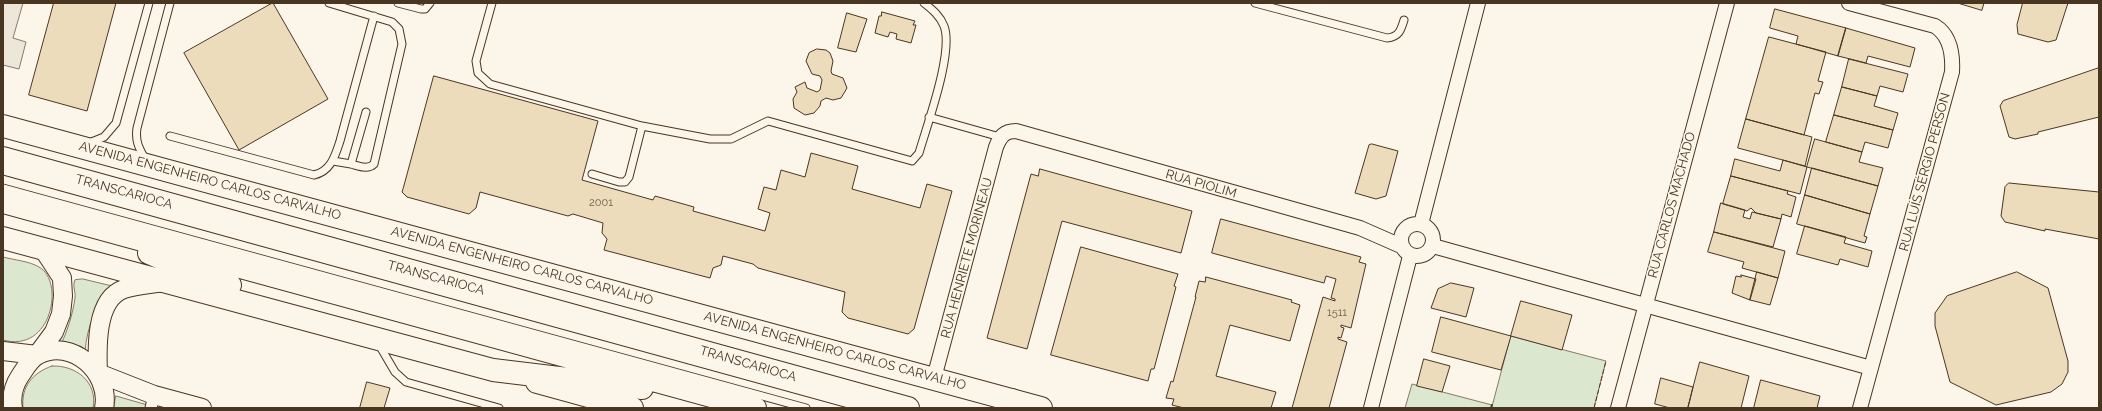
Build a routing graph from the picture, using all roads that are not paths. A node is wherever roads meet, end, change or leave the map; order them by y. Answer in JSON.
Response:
{"nodes":[{"id":1,"x":149,"y":3,"type":"edge"},
{"id":2,"x":170,"y":3,"type":"edge"},
{"id":3,"x":329,"y":3,"type":"edge"},
{"id":4,"x":398,"y":3,"type":"edge"},
{"id":5,"x":430,"y":3,"type":"edge"},
{"id":6,"x":492,"y":3,"type":"edge"},
{"id":7,"x":924,"y":3,"type":"edge"},
{"id":8,"x":1255,"y":3,"type":"edge"},
{"id":9,"x":1478,"y":3,"type":"edge"},
{"id":10,"x":1727,"y":3,"type":"edge"},
{"id":11,"x":1849,"y":3,"type":"edge"},
{"id":12,"x":374,"y":16,"type":"junction"},
{"id":13,"x":1404,"y":20,"type":"dead end"},
{"id":14,"x":366,"y":112,"type":"dead end"},
{"id":15,"x":929,"y":117,"type":"junction"},
{"id":16,"x":3,"y":126,"type":"edge"},
{"id":17,"x":642,"y":126,"type":"junction"},
{"id":18,"x":170,"y":136,"type":"dead end"},
{"id":19,"x":1000,"y":137,"type":"junction"},
{"id":20,"x":80,"y":147,"type":"junction"},
{"id":21,"x":3,"y":158,"type":"edge"},
{"id":22,"x":333,"y":161,"type":"junction"},
{"id":23,"x":149,"y":164,"type":"junction"},
{"id":24,"x":351,"y":164,"type":"junction"},
{"id":25,"x":3,"y":171,"type":"edge"},
{"id":26,"x":592,"y":174,"type":"dead end"},
{"id":27,"x":3,"y":188,"type":"edge"},
{"id":28,"x":3,"y":202,"type":"edge"},
{"id":29,"x":1421,"y":224,"type":"junction"},
{"id":30,"x":104,"y":229,"type":"junction"},
{"id":31,"x":3,"y":238,"type":"edge"},
{"id":32,"x":1433,"y":246,"type":"junction"},
{"id":33,"x":43,"y":249,"type":"junction"},
{"id":34,"x":1406,"y":251,"type":"junction"},
{"id":35,"x":164,"y":282,"type":"junction"},
{"id":36,"x":1644,"y":305,"type":"junction"},
{"id":37,"x":266,"y":310,"type":"junction"},
{"id":38,"x":375,"y":338,"type":"junction"},
{"id":39,"x":3,"y":351,"type":"edge"},
{"id":40,"x":37,"y":355,"type":"junction"},
{"id":41,"x":1871,"y":368,"type":"junction"},
{"id":42,"x":493,"y":370,"type":"junction"},
{"id":43,"x":98,"y":373,"type":"junction"},
{"id":44,"x":934,"y":378,"type":"junction"},
{"id":45,"x":714,"y":397,"type":"junction"},
{"id":46,"x":153,"y":401,"type":"edge"},
{"id":47,"x":1014,"y":404,"type":"edge"},
{"id":48,"x":482,"y":406,"type":"edge"},
{"id":49,"x":13,"y":408,"type":"edge"},
{"id":50,"x":104,"y":408,"type":"edge"},
{"id":51,"x":202,"y":408,"type":"edge"},
{"id":52,"x":499,"y":408,"type":"edge"},
{"id":53,"x":631,"y":408,"type":"edge"},
{"id":54,"x":755,"y":408,"type":"edge"},
{"id":55,"x":806,"y":408,"type":"edge"},
{"id":56,"x":863,"y":408,"type":"edge"},
{"id":57,"x":908,"y":408,"type":"edge"},
{"id":58,"x":1041,"y":408,"type":"edge"},
{"id":59,"x":1371,"y":408,"type":"edge"},
{"id":60,"x":1618,"y":408,"type":"edge"},
{"id":61,"x":1860,"y":408,"type":"edge"}],
"edges":[{"from":1,"to":20,"type":"lane"},
{"from":2,"to":23,"type":"lane"},
{"from":3,"to":12,"type":"lane"},
{"from":4,"to":5,"type":"lane"},
{"from":6,"to":17,"type":"lane"},
{"from":7,"to":15,"type":"lane"},
{"from":8,"to":13,"type":"lane"},
{"from":9,"to":29,"type":"street"},
{"from":10,"to":36,"type":"street","name":"RUA CARLOS MACHADO"},
{"from":11,"to":41,"type":"street","name":"RUA LUÍS SÉRGIO PERSON"},
{"from":12,"to":22,"type":"lane"},
{"from":12,"to":24,"type":"lane"},
{"from":14,"to":24,"type":"lane"},
{"from":15,"to":17,"type":"lane"},
{"from":15,"to":19,"type":"lane"},
{"from":16,"to":20,"type":"main road","name":"AVENIDA ENGENHEIRO CARLOS CARVALHO"},
{"from":17,"to":26,"type":"lane"},
{"from":18,"to":22,"type":"lane"},
{"from":19,"to":34,"type":"street","name":"RUA PIOLIM"},
{"from":19,"to":44,"type":"street","name":"RUA HENRIETE MORINEAU"},
{"from":20,"to":23,"type":"main road","name":"AVENIDA ENGENHEIRO CARLOS CARVALHO"},
{"from":21,"to":57,"type":"main road"},
{"from":22,"to":24,"type":"lane"},
{"from":23,"to":44,"type":"main road","name":"AVENIDA ENGENHEIRO CARLOS CARVALHO"},
{"from":25,"to":56,"type":"lane","name":"TRANSCARIOCA"},
{"from":27,"to":55,"type":"lane","name":"TRANSCARIOCA"},
{"from":28,"to":30,"type":"main road"},
{"from":29,"to":32,"type":"street"},
{"from":29,"to":34,"type":"street"},
{"from":30,"to":37,"type":"main road"},
{"from":30,"to":45,"type":"main road"},
{"from":31,"to":33,"type":"main road"},
{"from":32,"to":34,"type":"street"},
{"from":32,"to":36,"type":"street"},
{"from":33,"to":35,"type":"main road"},
{"from":33,"to":40,"type":"street"},
{"from":34,"to":59,"type":"street"},
{"from":35,"to":37,"type":"main road"},
{"from":35,"to":43,"type":"street"},
{"from":36,"to":41,"type":"street"},
{"from":36,"to":60,"type":"street","name":"RUA CARLOS MACHADO"},
{"from":37,"to":38,"type":"main road"},
{"from":38,"to":42,"type":"main road"},
{"from":38,"to":48,"type":"lane"},
{"from":39,"to":40,"type":"street"},
{"from":40,"to":43,"type":"street"},
{"from":40,"to":49,"type":"street"},
{"from":41,"to":61,"type":"street","name":"RUA LUÍS SÉRGIO PERSON"},
{"from":42,"to":45,"type":"main road"},
{"from":42,"to":53,"type":"main road"},
{"from":43,"to":46,"type":"street"},
{"from":43,"to":50,"type":"street"},
{"from":44,"to":47,"type":"main road","name":"AVENIDA ENGENHEIRO CARLOS CARVALHO"},
{"from":45,"to":54,"type":"main road"},
{"from":46,"to":51,"type":"street"},
{"from":47,"to":58,"type":"main road","name":"AVENIDA ENGENHEIRO CARLOS CARVALHO"},
{"from":48,"to":52,"type":"lane"}]}
